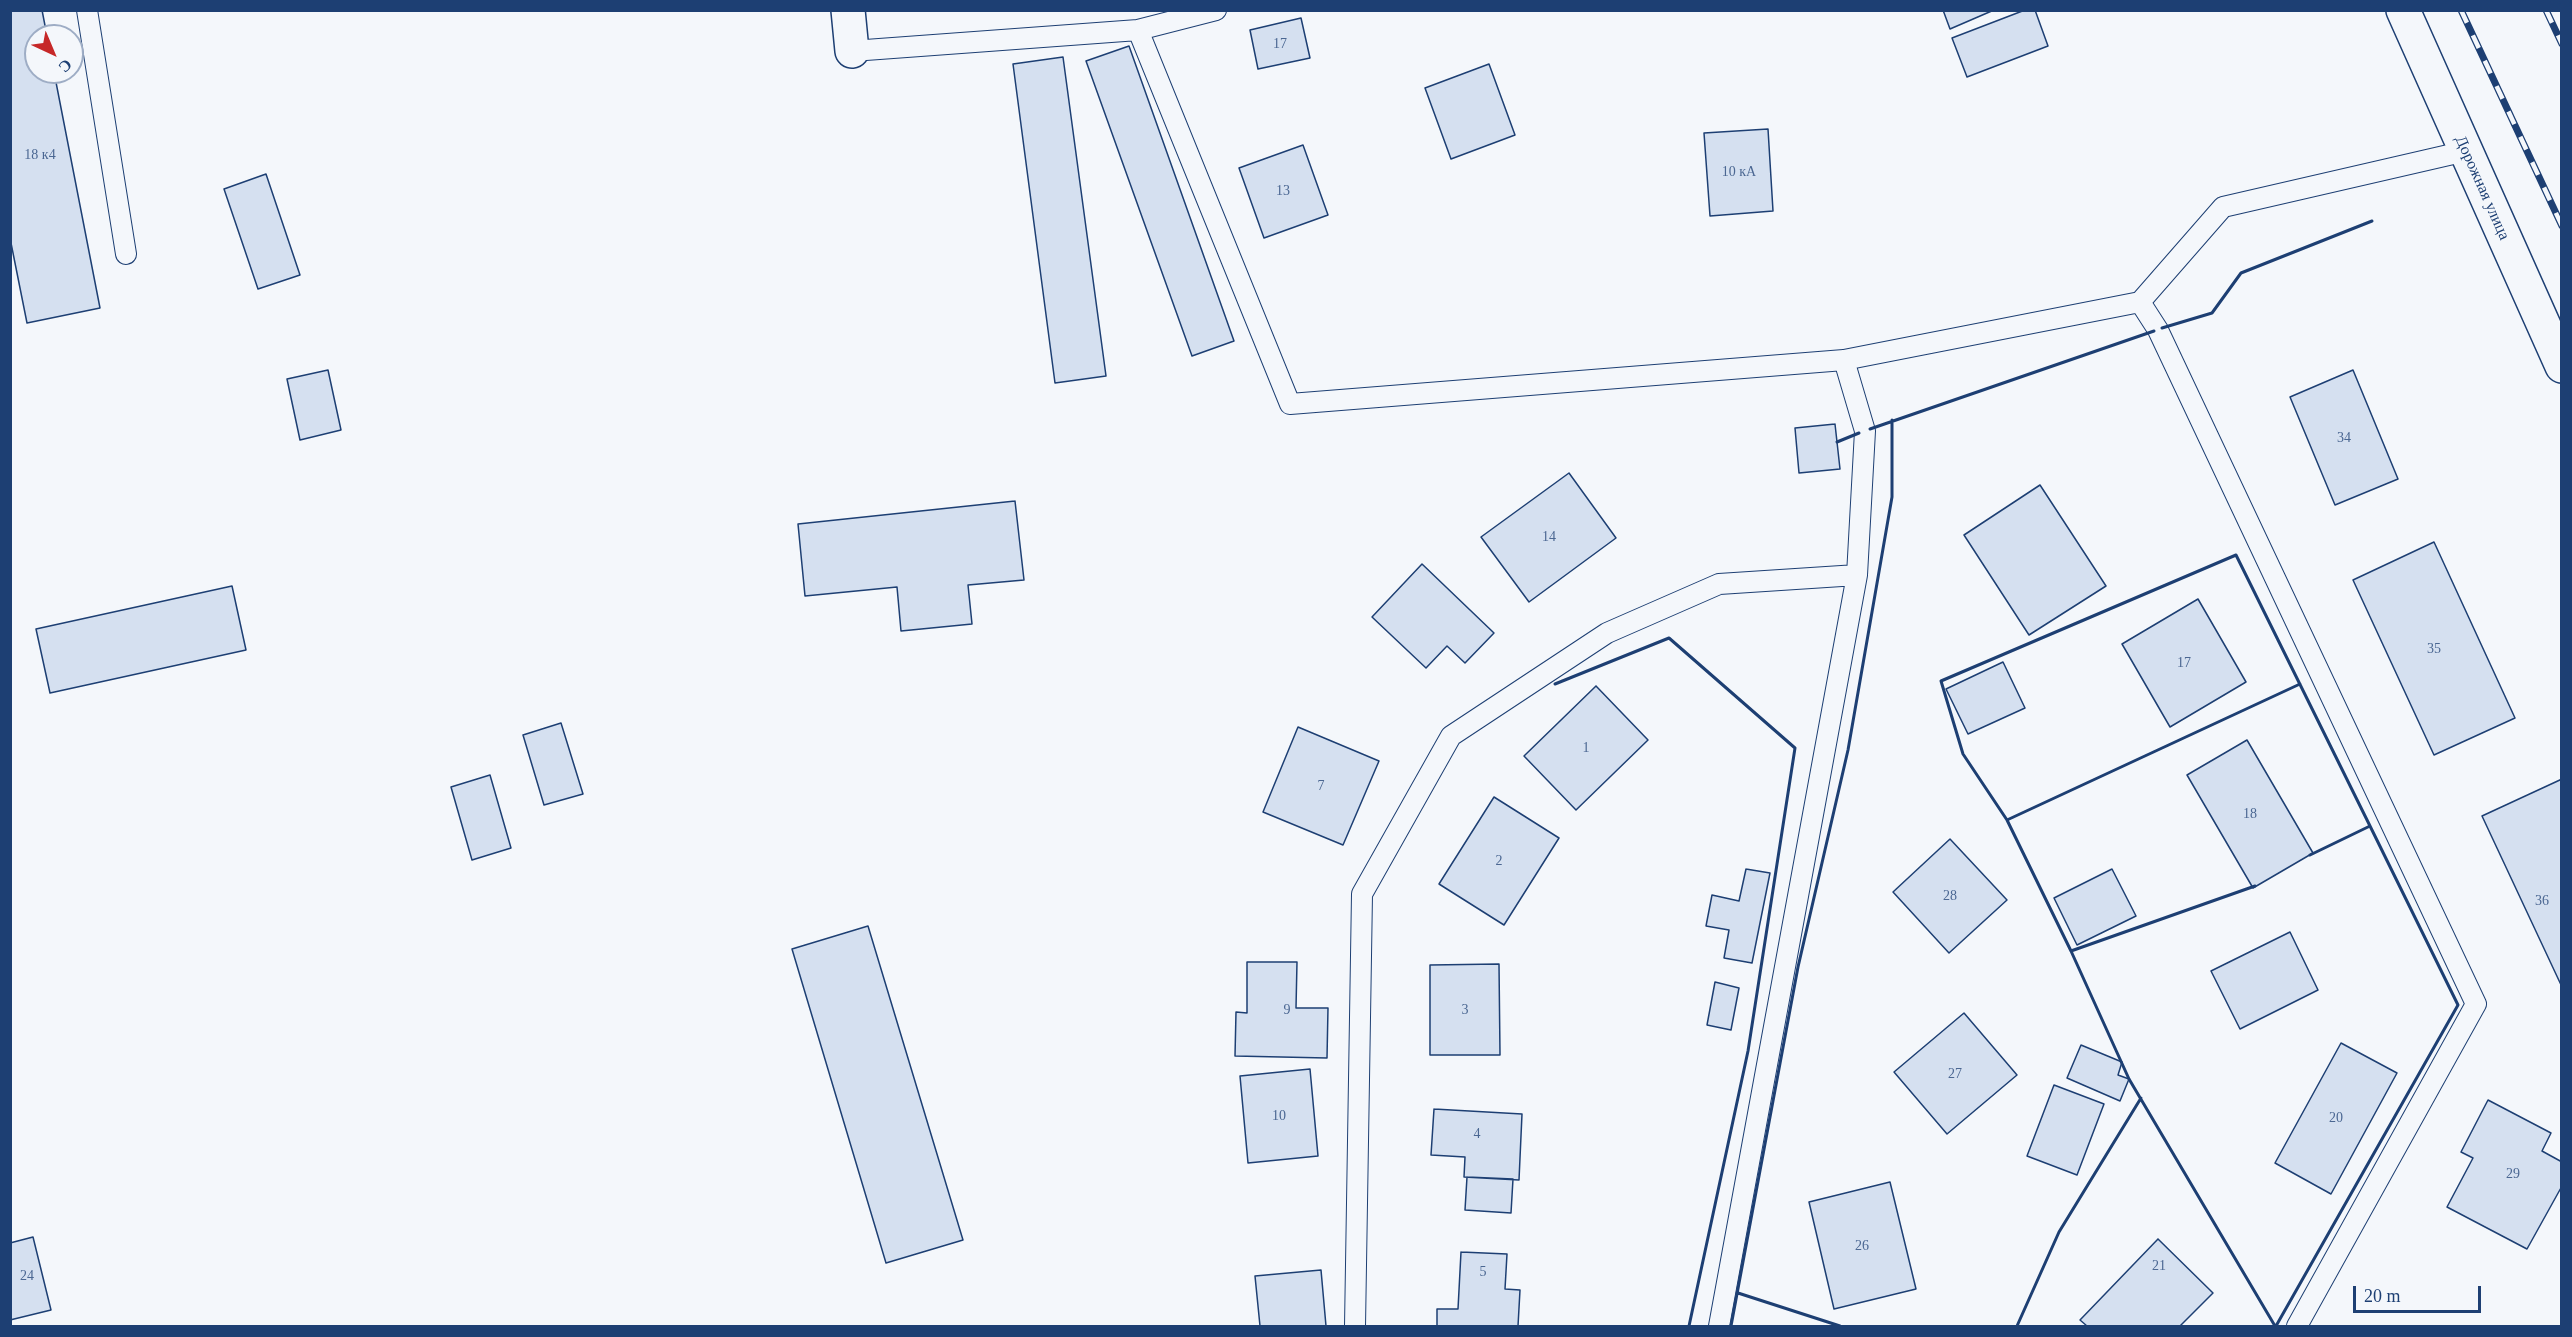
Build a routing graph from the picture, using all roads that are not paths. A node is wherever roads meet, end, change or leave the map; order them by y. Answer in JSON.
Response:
{"nodes":[{"id":1,"x":87,"y":10,"type":"edge"},
{"id":2,"x":848,"y":10,"type":"edge"},
{"id":3,"x":1216,"y":10,"type":"edge"},
{"id":4,"x":2403,"y":10,"type":"edge"},
{"id":5,"x":1138,"y":30,"type":"junction"},
{"id":6,"x":852,"y":51,"type":"joint"},
{"id":7,"x":2466,"y":151,"type":"junction"},
{"id":8,"x":126,"y":254,"type":"dead end"},
{"id":9,"x":2140,"y":302,"type":"junction"},
{"id":10,"x":1844,"y":360,"type":"junction"},
{"id":11,"x":2562,"y":366,"type":"edge"},
{"id":12,"x":1857,"y":574,"type":"junction"},
{"id":13,"x":1355,"y":1326,"type":"edge"},
{"id":14,"x":1719,"y":1326,"type":"edge"},
{"id":15,"x":2297,"y":1326,"type":"edge"}],
"edges":[{"from":1,"to":8,"type":"lane"},
{"from":2,"to":6,"type":"street"},
{"from":3,"to":5,"type":"lane"},
{"from":4,"to":7,"type":"street","name":"Дорожная улица"},
{"from":5,"to":6,"type":"lane"},
{"from":5,"to":10,"type":"lane"},
{"from":7,"to":9,"type":"lane"},
{"from":7,"to":11,"type":"street","name":"Дорожная улица"},
{"from":9,"to":10,"type":"lane"},
{"from":9,"to":15,"type":"lane"},
{"from":10,"to":12,"type":"lane"},
{"from":12,"to":13,"type":"lane"},
{"from":12,"to":14,"type":"lane"}]}
